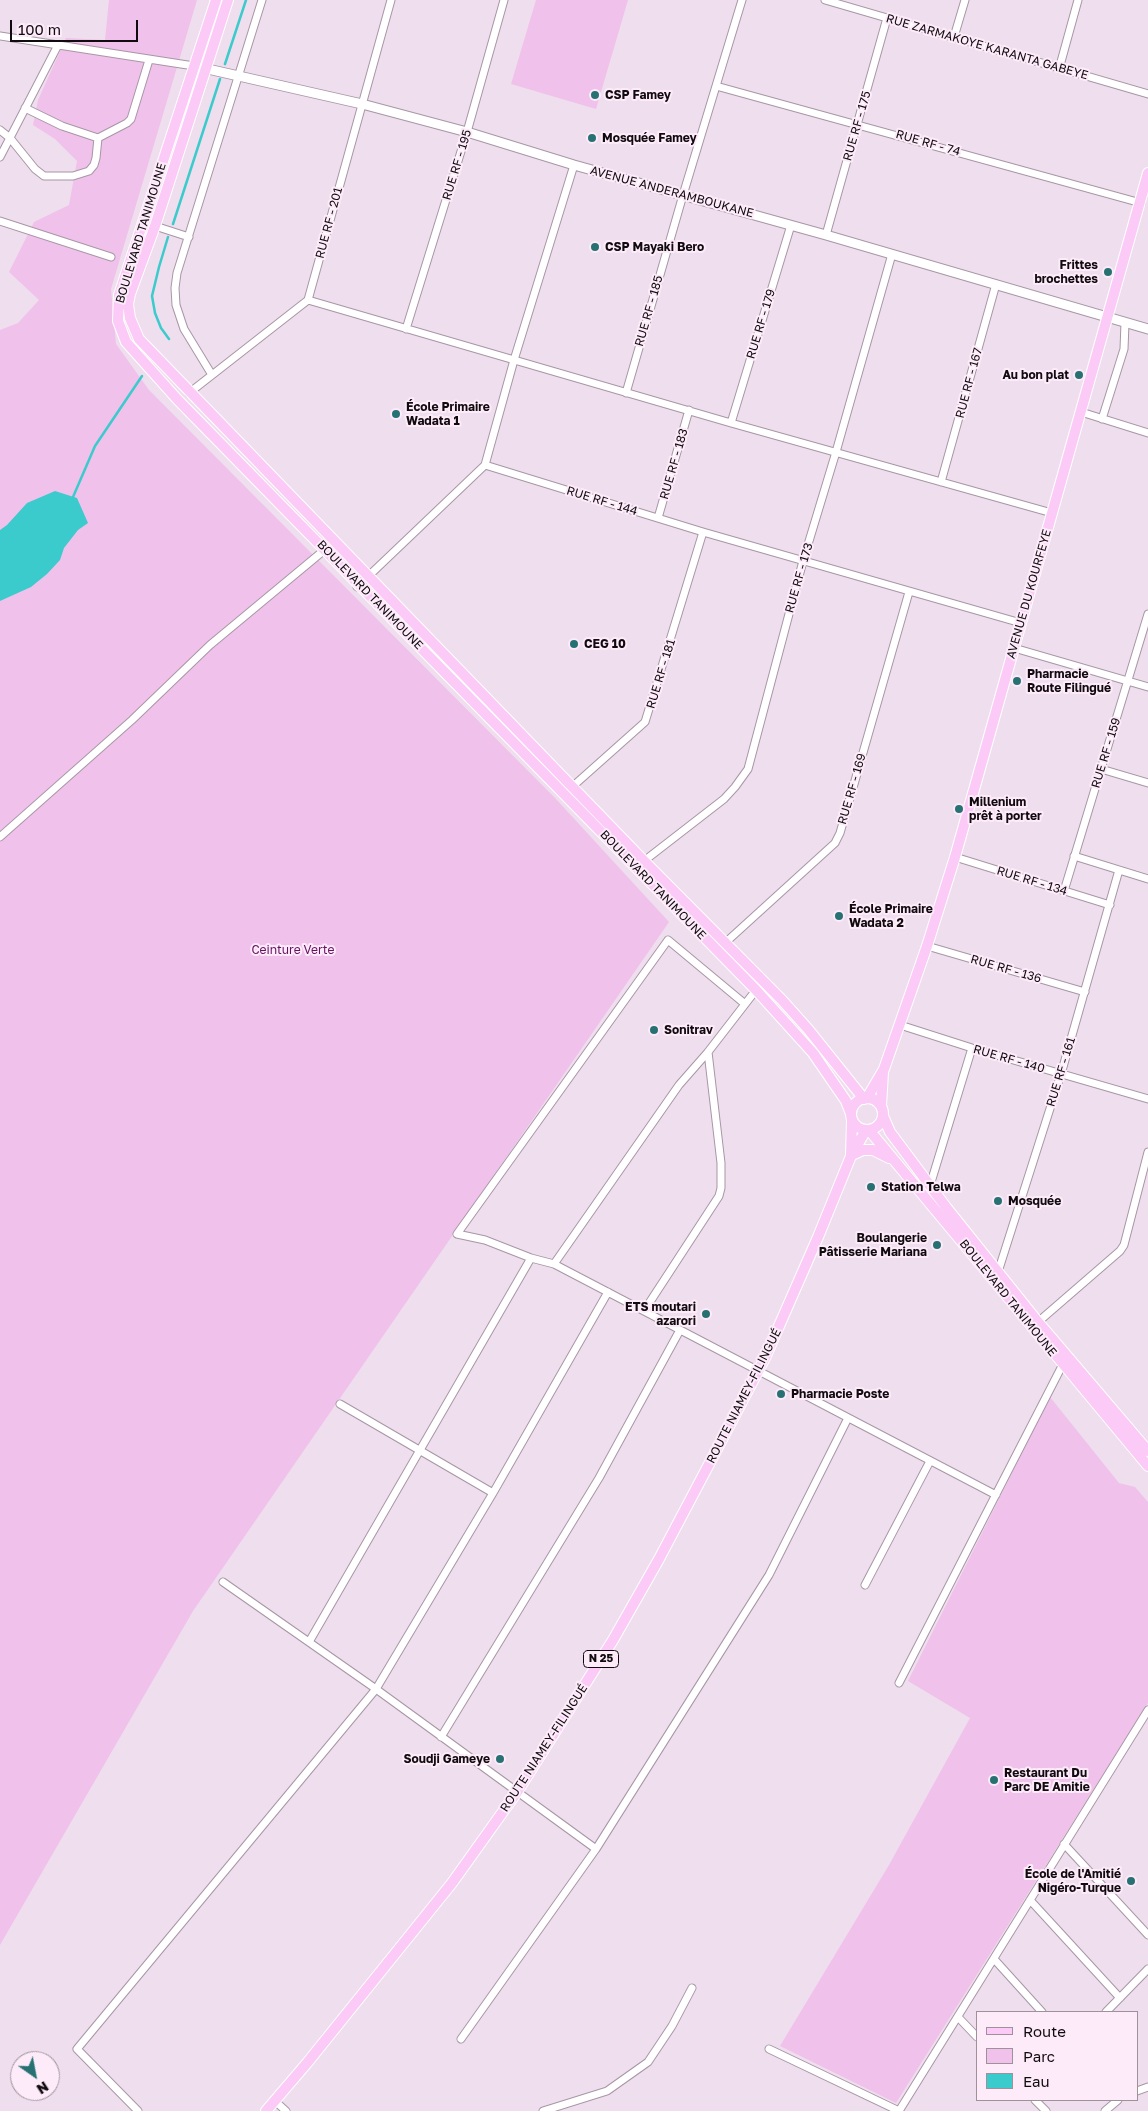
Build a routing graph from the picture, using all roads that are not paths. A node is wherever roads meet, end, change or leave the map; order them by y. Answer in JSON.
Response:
{"nodes":[{"id":1,"x":216,"y":0,"type":"edge"},
{"id":2,"x":228,"y":0,"type":"edge"},
{"id":3,"x":262,"y":0,"type":"edge"},
{"id":4,"x":391,"y":0,"type":"edge"},
{"id":5,"x":504,"y":0,"type":"edge"},
{"id":6,"x":742,"y":0,"type":"edge"},
{"id":7,"x":825,"y":0,"type":"edge"},
{"id":8,"x":965,"y":0,"type":"edge"},
{"id":9,"x":1078,"y":0,"type":"edge"},
{"id":10,"x":855,"y":4,"type":"edge"},
{"id":11,"x":887,"y":18,"type":"junction"},
{"id":12,"x":0,"y":36,"type":"edge"},
{"id":13,"x":954,"y":37,"type":"junction"},
{"id":14,"x":58,"y":45,"type":"junction"},
{"id":15,"x":149,"y":60,"type":"junction"},
{"id":16,"x":194,"y":66,"type":"junction"},
{"id":17,"x":206,"y":68,"type":"junction"},
{"id":18,"x":1059,"y":68,"type":"junction"},
{"id":19,"x":239,"y":75,"type":"junction"},
{"id":20,"x":716,"y":86,"type":"junction"},
{"id":21,"x":1148,"y":94,"type":"edge"},
{"id":22,"x":362,"y":104,"type":"junction"},
{"id":23,"x":25,"y":108,"type":"junction"},
{"id":24,"x":858,"y":124,"type":"junction"},
{"id":25,"x":0,"y":130,"type":"edge"},
{"id":26,"x":467,"y":132,"type":"junction"},
{"id":27,"x":10,"y":138,"type":"junction"},
{"id":28,"x":98,"y":138,"type":"junction"},
{"id":29,"x":0,"y":157,"type":"edge"},
{"id":30,"x":574,"y":165,"type":"junction"},
{"id":31,"x":1148,"y":173,"type":"edge"},
{"id":32,"x":683,"y":195,"type":"junction"},
{"id":33,"x":1140,"y":202,"type":"junction"},
{"id":34,"x":0,"y":221,"type":"edge"},
{"id":35,"x":791,"y":225,"type":"junction"},
{"id":36,"x":155,"y":226,"type":"junction"},
{"id":37,"x":826,"y":235,"type":"junction"},
{"id":38,"x":189,"y":237,"type":"junction"},
{"id":39,"x":892,"y":254,"type":"junction"},
{"id":40,"x":111,"y":257,"type":"dead end"},
{"id":41,"x":996,"y":284,"type":"junction"},
{"id":42,"x":308,"y":300,"type":"junction"},
{"id":43,"x":1108,"y":318,"type":"junction"},
{"id":44,"x":1125,"y":323,"type":"junction"},
{"id":45,"x":406,"y":329,"type":"junction"},
{"id":46,"x":1148,"y":329,"type":"edge"},
{"id":47,"x":514,"y":360,"type":"junction"},
{"id":48,"x":212,"y":375,"type":"junction"},
{"id":49,"x":189,"y":393,"type":"junction"},
{"id":50,"x":626,"y":393,"type":"junction"},
{"id":51,"x":689,"y":410,"type":"junction"},
{"id":52,"x":1081,"y":412,"type":"junction"},
{"id":53,"x":1102,"y":419,"type":"junction"},
{"id":54,"x":730,"y":423,"type":"junction"},
{"id":55,"x":1148,"y":433,"type":"edge"},
{"id":56,"x":836,"y":452,"type":"junction"},
{"id":57,"x":484,"y":465,"type":"junction"},
{"id":58,"x":941,"y":482,"type":"junction"},
{"id":59,"x":1052,"y":513,"type":"junction"},
{"id":60,"x":658,"y":518,"type":"junction"},
{"id":61,"x":703,"y":532,"type":"junction"},
{"id":62,"x":334,"y":542,"type":"junction"},
{"id":63,"x":326,"y":549,"type":"junction"},
{"id":64,"x":803,"y":561,"type":"junction"},
{"id":65,"x":368,"y":576,"type":"junction"},
{"id":66,"x":359,"y":586,"type":"junction"},
{"id":67,"x":909,"y":592,"type":"junction"},
{"id":68,"x":1148,"y":614,"type":"edge"},
{"id":69,"x":1021,"y":623,"type":"junction"},
{"id":70,"x":1014,"y":648,"type":"junction"},
{"id":71,"x":1128,"y":682,"type":"junction"},
{"id":72,"x":1148,"y":687,"type":"edge"},
{"id":73,"x":1101,"y":769,"type":"junction"},
{"id":74,"x":1148,"y":782,"type":"edge"},
{"id":75,"x":572,"y":786,"type":"junction"},
{"id":76,"x":592,"y":807,"type":"junction"},
{"id":77,"x":584,"y":814,"type":"junction"},
{"id":78,"x":0,"y":837,"type":"edge"},
{"id":79,"x":1074,"y":856,"type":"junction"},
{"id":80,"x":954,"y":857,"type":"junction"},
{"id":81,"x":644,"y":861,"type":"junction"},
{"id":82,"x":1119,"y":870,"type":"junction"},
{"id":83,"x":1148,"y":879,"type":"edge"},
{"id":84,"x":1064,"y":891,"type":"junction"},
{"id":85,"x":1110,"y":905,"type":"junction"},
{"id":86,"x":725,"y":943,"type":"junction"},
{"id":87,"x":927,"y":946,"type":"junction"},
{"id":88,"x":756,"y":990,"type":"junction"},
{"id":89,"x":1085,"y":992,"type":"junction"},
{"id":90,"x":745,"y":1004,"type":"junction"},
{"id":91,"x":900,"y":1024,"type":"junction"},
{"id":92,"x":972,"y":1048,"type":"junction"},
{"id":93,"x":708,"y":1052,"type":"junction"},
{"id":94,"x":884,"y":1069,"type":"junction"},
{"id":95,"x":1061,"y":1074,"type":"junction"},
{"id":96,"x":866,"y":1098,"type":"junction"},
{"id":97,"x":1148,"y":1100,"type":"edge"},
{"id":98,"x":882,"y":1111,"type":"junction"},
{"id":99,"x":852,"y":1117,"type":"junction"},
{"id":100,"x":868,"y":1130,"type":"junction"},
{"id":101,"x":1148,"y":1152,"type":"edge"},
{"id":102,"x":851,"y":1156,"type":"junction"},
{"id":103,"x":899,"y":1165,"type":"junction"},
{"id":104,"x":928,"y":1184,"type":"junction"},
{"id":105,"x":531,"y":1258,"type":"junction"},
{"id":106,"x":554,"y":1264,"type":"junction"},
{"id":107,"x":998,"y":1272,"type":"junction"},
{"id":108,"x":608,"y":1292,"type":"junction"},
{"id":109,"x":644,"y":1311,"type":"junction"},
{"id":110,"x":1038,"y":1322,"type":"junction"},
{"id":111,"x":680,"y":1330,"type":"junction"},
{"id":112,"x":1063,"y":1364,"type":"junction"},
{"id":113,"x":759,"y":1371,"type":"junction"},
{"id":114,"x":340,"y":1404,"type":"dead end"},
{"id":115,"x":848,"y":1418,"type":"junction"},
{"id":116,"x":419,"y":1450,"type":"junction"},
{"id":117,"x":1148,"y":1451,"type":"edge"},
{"id":118,"x":930,"y":1461,"type":"junction"},
{"id":119,"x":1148,"y":1466,"type":"edge"},
{"id":120,"x":493,"y":1493,"type":"junction"},
{"id":121,"x":996,"y":1496,"type":"junction"},
{"id":122,"x":223,"y":1582,"type":"dead end"},
{"id":123,"x":865,"y":1585,"type":"dead end"},
{"id":124,"x":309,"y":1642,"type":"junction"},
{"id":125,"x":899,"y":1684,"type":"dead end"},
{"id":126,"x":376,"y":1689,"type":"junction"},
{"id":127,"x":1148,"y":1710,"type":"edge"},
{"id":128,"x":441,"y":1737,"type":"junction"},
{"id":129,"x":517,"y":1792,"type":"junction"},
{"id":130,"x":1064,"y":1844,"type":"junction"},
{"id":131,"x":596,"y":1848,"type":"junction"},
{"id":132,"x":1030,"y":1900,"type":"junction"},
{"id":133,"x":1148,"y":1936,"type":"edge"},
{"id":134,"x":994,"y":1959,"type":"junction"},
{"id":135,"x":1148,"y":1969,"type":"edge"},
{"id":136,"x":692,"y":1988,"type":"dead end"},
{"id":137,"x":1120,"y":1998,"type":"junction"},
{"id":138,"x":1041,"y":2011,"type":"edge"},
{"id":139,"x":1107,"y":2011,"type":"edge"},
{"id":140,"x":958,"y":2017,"type":"junction"},
{"id":141,"x":976,"y":2036,"type":"edge"},
{"id":142,"x":461,"y":2039,"type":"dead end"},
{"id":143,"x":769,"y":2049,"type":"dead end"},
{"id":144,"x":275,"y":2101,"type":"junction"},
{"id":145,"x":1036,"y":2101,"type":"edge"},
{"id":146,"x":1117,"y":2101,"type":"edge"},
{"id":147,"x":138,"y":2111,"type":"edge"},
{"id":148,"x":266,"y":2111,"type":"edge"},
{"id":149,"x":286,"y":2111,"type":"edge"},
{"id":150,"x":543,"y":2111,"type":"edge"},
{"id":151,"x":899,"y":2111,"type":"edge"},
{"id":152,"x":1046,"y":2111,"type":"edge"},
{"id":153,"x":1105,"y":2111,"type":"edge"}],
"edges":[{"from":1,"to":16,"type":"main road","name":"BOULEVARD TANIMOUNE"},
{"from":2,"to":17,"type":"main road","name":"BOULEVARD TANIMOUNE"},
{"from":3,"to":19,"type":"street"},
{"from":4,"to":22,"type":"street","name":"RUE RF - 201"},
{"from":5,"to":26,"type":"street","name":"RUE RF - 195"},
{"from":6,"to":20,"type":"street","name":"RUE RF - 185"},
{"from":7,"to":10,"type":"street","name":"RUE ZARMAKOYE KARANTA GABEYE"},
{"from":8,"to":13,"type":"street"},
{"from":9,"to":18,"type":"street"},
{"from":10,"to":11,"type":"street","name":"RUE ZARMAKOYE KARANTA GABEYE"},
{"from":11,"to":13,"type":"street","name":"RUE ZARMAKOYE KARANTA GABEYE"},
{"from":11,"to":24,"type":"street","name":"RUE RF - 175"},
{"from":12,"to":14,"type":"street"},
{"from":13,"to":18,"type":"street","name":"RUE ZARMAKOYE KARANTA GABEYE"},
{"from":14,"to":15,"type":"street"},
{"from":14,"to":23,"type":"street"},
{"from":15,"to":16,"type":"street"},
{"from":15,"to":28,"type":"street"},
{"from":16,"to":17,"type":"street","name":"AVENUE ANDERAMBOUKANE"},
{"from":16,"to":63,"type":"main road","name":"BOULEVARD TANIMOUNE"},
{"from":17,"to":19,"type":"street","name":"AVENUE ANDERAMBOUKANE"},
{"from":17,"to":36,"type":"main road","name":"BOULEVARD TANIMOUNE"},
{"from":18,"to":21,"type":"street","name":"RUE ZARMAKOYE KARANTA GABEYE"},
{"from":19,"to":22,"type":"street","name":"AVENUE ANDERAMBOUKANE"},
{"from":19,"to":38,"type":"street"},
{"from":20,"to":24,"type":"street","name":"RUE RF - 74"},
{"from":20,"to":32,"type":"street","name":"RUE RF - 185"},
{"from":22,"to":26,"type":"street","name":"AVENUE ANDERAMBOUKANE"},
{"from":22,"to":42,"type":"street","name":"RUE RF - 201"},
{"from":23,"to":27,"type":"street"},
{"from":23,"to":28,"type":"street"},
{"from":24,"to":33,"type":"street","name":"RUE RF - 74"},
{"from":24,"to":37,"type":"street","name":"RUE RF - 175"},
{"from":25,"to":27,"type":"street"},
{"from":26,"to":30,"type":"street","name":"AVENUE ANDERAMBOUKANE"},
{"from":26,"to":45,"type":"street","name":"RUE RF - 195"},
{"from":27,"to":28,"type":"street"},
{"from":27,"to":29,"type":"street"},
{"from":30,"to":32,"type":"street","name":"AVENUE ANDERAMBOUKANE"},
{"from":30,"to":47,"type":"street"},
{"from":31,"to":33,"type":"main road","name":"AVENUE DU KOURFEYE"},
{"from":32,"to":35,"type":"street","name":"AVENUE ANDERAMBOUKANE"},
{"from":32,"to":50,"type":"street","name":"RUE RF - 185"},
{"from":33,"to":43,"type":"main road","name":"AVENUE DU KOURFEYE"},
{"from":34,"to":40,"type":"street"},
{"from":35,"to":37,"type":"street","name":"AVENUE ANDERAMBOUKANE"},
{"from":35,"to":54,"type":"street","name":"RUE RF - 179"},
{"from":36,"to":38,"type":"street"},
{"from":36,"to":49,"type":"main road","name":"BOULEVARD TANIMOUNE"},
{"from":37,"to":39,"type":"street","name":"AVENUE ANDERAMBOUKANE"},
{"from":38,"to":48,"type":"street"},
{"from":39,"to":41,"type":"street","name":"AVENUE ANDERAMBOUKANE"},
{"from":39,"to":56,"type":"street","name":"RUE RF - 173"},
{"from":41,"to":43,"type":"street","name":"AVENUE ANDERAMBOUKANE"},
{"from":41,"to":58,"type":"street","name":"RUE RF - 167"},
{"from":42,"to":45,"type":"street"},
{"from":42,"to":48,"type":"street"},
{"from":43,"to":44,"type":"street","name":"AVENUE ANDERAMBOUKANE"},
{"from":43,"to":52,"type":"main road","name":"AVENUE DU KOURFEYE"},
{"from":44,"to":46,"type":"street","name":"AVENUE ANDERAMBOUKANE"},
{"from":44,"to":53,"type":"street"},
{"from":45,"to":47,"type":"street"},
{"from":47,"to":50,"type":"street"},
{"from":47,"to":57,"type":"street"},
{"from":48,"to":49,"type":"street"},
{"from":49,"to":62,"type":"main road","name":"BOULEVARD TANIMOUNE"},
{"from":50,"to":51,"type":"street"},
{"from":51,"to":54,"type":"street"},
{"from":51,"to":60,"type":"street","name":"RUE RF - 183"},
{"from":52,"to":53,"type":"street"},
{"from":52,"to":59,"type":"main road","name":"AVENUE DU KOURFEYE"},
{"from":53,"to":55,"type":"street"},
{"from":54,"to":56,"type":"street"},
{"from":56,"to":58,"type":"street"},
{"from":56,"to":64,"type":"street","name":"RUE RF - 173"},
{"from":57,"to":60,"type":"street","name":"RUE RF - 144"},
{"from":57,"to":65,"type":"street"},
{"from":58,"to":59,"type":"street"},
{"from":59,"to":69,"type":"main road","name":"AVENUE DU KOURFEYE"},
{"from":60,"to":61,"type":"street","name":"RUE RF - 144"},
{"from":61,"to":64,"type":"street","name":"RUE RF - 144"},
{"from":61,"to":75,"type":"street","name":"RUE RF - 181"},
{"from":62,"to":63,"type":"street"},
{"from":62,"to":65,"type":"main road","name":"BOULEVARD TANIMOUNE"},
{"from":63,"to":66,"type":"main road","name":"BOULEVARD TANIMOUNE"},
{"from":63,"to":78,"type":"street"},
{"from":64,"to":67,"type":"street","name":"RUE RF - 144"},
{"from":64,"to":81,"type":"street","name":"RUE RF - 173"},
{"from":65,"to":66,"type":"street"},
{"from":65,"to":75,"type":"main road","name":"BOULEVARD TANIMOUNE"},
{"from":66,"to":77,"type":"main road","name":"BOULEVARD TANIMOUNE"},
{"from":67,"to":69,"type":"street","name":"RUE RF - 144"},
{"from":67,"to":86,"type":"street","name":"RUE RF - 169"},
{"from":68,"to":71,"type":"street","name":"RUE RF - 159"},
{"from":69,"to":70,"type":"main road","name":"AVENUE DU KOURFEYE"},
{"from":70,"to":71,"type":"street"},
{"from":70,"to":80,"type":"main road","name":"AVENUE DU KOURFEYE"},
{"from":71,"to":72,"type":"street"},
{"from":71,"to":73,"type":"street","name":"RUE RF - 159"},
{"from":73,"to":74,"type":"street"},
{"from":73,"to":79,"type":"street","name":"RUE RF - 159"},
{"from":75,"to":76,"type":"main road","name":"BOULEVARD TANIMOUNE"},
{"from":76,"to":77,"type":"main road"},
{"from":76,"to":81,"type":"main road","name":"BOULEVARD TANIMOUNE"},
{"from":77,"to":88,"type":"main road","name":"BOULEVARD TANIMOUNE"},
{"from":79,"to":82,"type":"street"},
{"from":79,"to":84,"type":"street","name":"RUE RF - 159"},
{"from":80,"to":84,"type":"street","name":"RUE RF - 134"},
{"from":80,"to":87,"type":"main road","name":"AVENUE DU KOURFEYE"},
{"from":81,"to":86,"type":"main road","name":"BOULEVARD TANIMOUNE"},
{"from":82,"to":83,"type":"street"},
{"from":82,"to":85,"type":"street","name":"RUE RF - 161"},
{"from":84,"to":85,"type":"street","name":"RUE RF - 134"},
{"from":85,"to":89,"type":"street","name":"RUE RF - 161"},
{"from":86,"to":96,"type":"main road","name":"BOULEVARD TANIMOUNE"},
{"from":87,"to":89,"type":"street","name":"RUE RF - 136"},
{"from":87,"to":91,"type":"main road","name":"AVENUE DU KOURFEYE"},
{"from":88,"to":90,"type":"street"},
{"from":88,"to":99,"type":"main road","name":"BOULEVARD TANIMOUNE"},
{"from":89,"to":95,"type":"street","name":"RUE RF - 161"},
{"from":90,"to":93,"type":"street"},
{"from":90,"to":105,"type":"street"},
{"from":91,"to":92,"type":"street","name":"RUE RF - 140"},
{"from":91,"to":94,"type":"main road","name":"AVENUE DU KOURFEYE"},
{"from":92,"to":95,"type":"street","name":"RUE RF - 140"},
{"from":92,"to":104,"type":"street"},
{"from":93,"to":106,"type":"street"},
{"from":93,"to":109,"type":"street"},
{"from":94,"to":96,"type":"main road","name":"AVENUE DU KOURFEYE"},
{"from":94,"to":98,"type":"main road","name":"AVENUE DU KOURFEYE"},
{"from":95,"to":97,"type":"street","name":"RUE RF - 140"},
{"from":95,"to":107,"type":"street","name":"RUE RF - 161"},
{"from":96,"to":98,"type":"main road"},
{"from":96,"to":99,"type":"main road"},
{"from":98,"to":100,"type":"main road"},
{"from":98,"to":104,"type":"main road","name":"BOULEVARD TANIMOUNE"},
{"from":99,"to":100,"type":"main road"},
{"from":99,"to":102,"type":"main road","name":"ROUTE NIAMEY-FILINGUÉ"},
{"from":100,"to":102,"type":"main road","name":"ROUTE NIAMEY-FILINGUÉ"},
{"from":100,"to":103,"type":"main road","name":"BOULEVARD TANIMOUNE"},
{"from":101,"to":110,"type":"street"},
{"from":102,"to":103,"type":"main road"},
{"from":102,"to":113,"type":"main road","name":"ROUTE NIAMEY-FILINGUÉ","number":"N 25"},
{"from":103,"to":112,"type":"main road","name":"BOULEVARD TANIMOUNE"},
{"from":104,"to":107,"type":"main road","name":"BOULEVARD TANIMOUNE"},
{"from":105,"to":106,"type":"street"},
{"from":105,"to":116,"type":"street"},
{"from":106,"to":108,"type":"street"},
{"from":107,"to":110,"type":"main road","name":"BOULEVARD TANIMOUNE"},
{"from":108,"to":109,"type":"street"},
{"from":108,"to":120,"type":"street"},
{"from":109,"to":111,"type":"street"},
{"from":110,"to":117,"type":"main road","name":"BOULEVARD TANIMOUNE"},
{"from":111,"to":113,"type":"street"},
{"from":111,"to":128,"type":"street"},
{"from":112,"to":119,"type":"main road","name":"BOULEVARD TANIMOUNE"},
{"from":112,"to":121,"type":"street"},
{"from":113,"to":115,"type":"street"},
{"from":113,"to":129,"type":"main road","name":"ROUTE NIAMEY-FILINGUÉ","number":"N 25"},
{"from":114,"to":116,"type":"street"},
{"from":115,"to":118,"type":"street"},
{"from":115,"to":131,"type":"street"},
{"from":116,"to":120,"type":"street"},
{"from":116,"to":124,"type":"street"},
{"from":118,"to":121,"type":"street"},
{"from":118,"to":123,"type":"street"},
{"from":120,"to":126,"type":"street"},
{"from":121,"to":125,"type":"street"},
{"from":122,"to":124,"type":"street"},
{"from":124,"to":126,"type":"street"},
{"from":126,"to":128,"type":"street"},
{"from":126,"to":147,"type":"street"},
{"from":127,"to":130,"type":"street"},
{"from":128,"to":129,"type":"street"},
{"from":129,"to":131,"type":"street"},
{"from":129,"to":144,"type":"main road","name":"ROUTE NIAMEY-FILINGUÉ","number":"N 25"},
{"from":130,"to":132,"type":"street"},
{"from":130,"to":133,"type":"street"},
{"from":131,"to":142,"type":"street"},
{"from":132,"to":134,"type":"street"},
{"from":132,"to":137,"type":"street"},
{"from":134,"to":138,"type":"street"},
{"from":134,"to":140,"type":"street"},
{"from":135,"to":137,"type":"street"},
{"from":136,"to":150,"type":"street"},
{"from":137,"to":139,"type":"street"},
{"from":140,"to":141,"type":"street"},
{"from":140,"to":151,"type":"street"},
{"from":143,"to":151,"type":"street"},
{"from":144,"to":148,"type":"main road","name":"ROUTE NIAMEY-FILINGUÉ","number":"N 25"},
{"from":144,"to":149,"type":"street"},
{"from":145,"to":152,"type":"street"},
{"from":146,"to":153,"type":"street"}]}
